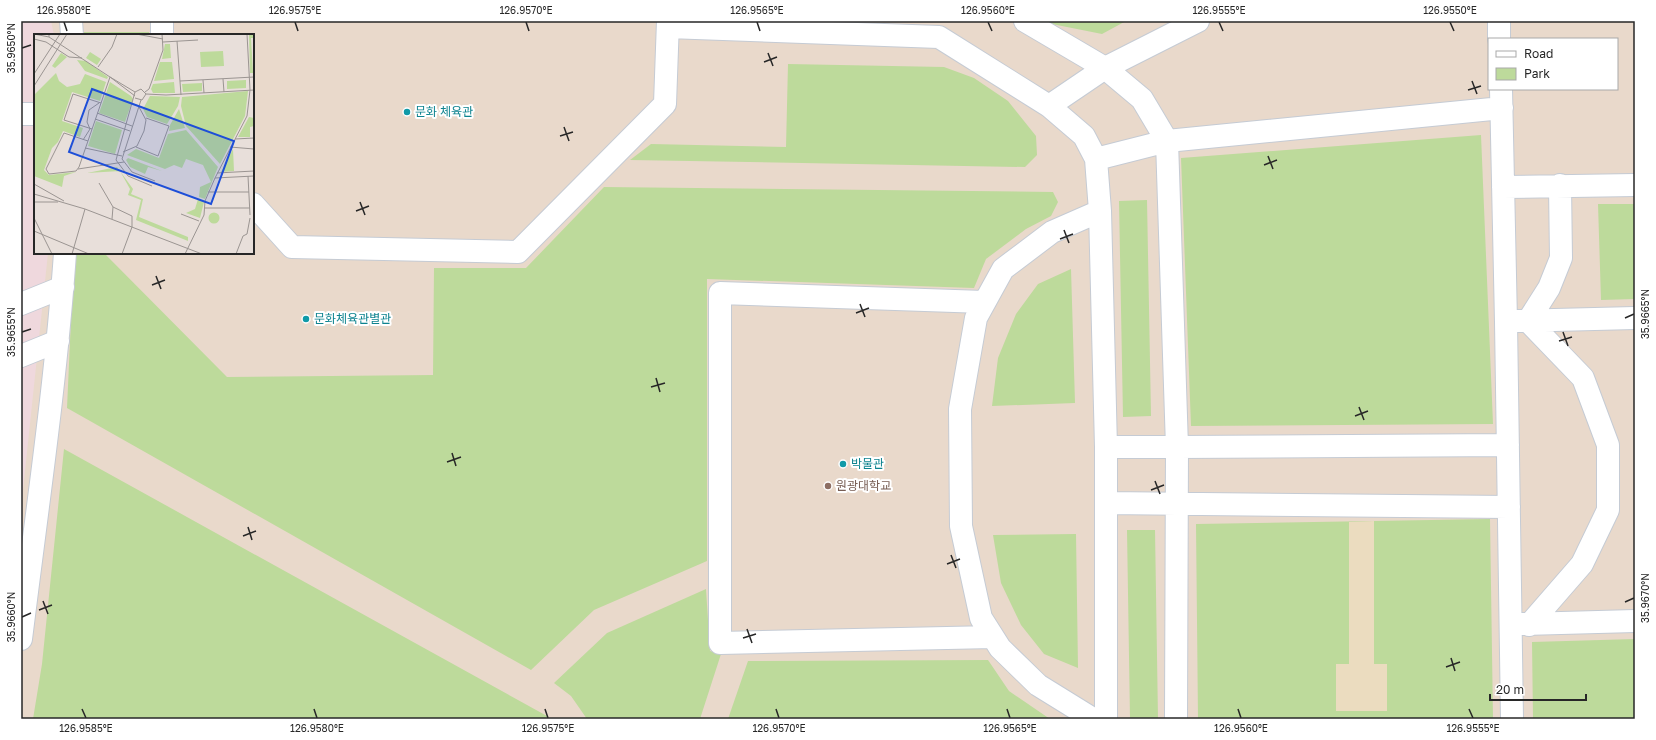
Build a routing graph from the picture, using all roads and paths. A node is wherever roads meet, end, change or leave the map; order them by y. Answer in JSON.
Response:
{"nodes":[{"id":1,"x":71,"y":21,"type":"edge"},
{"id":2,"x":162,"y":21,"type":"edge"},
{"id":3,"x":1025,"y":21,"type":"edge"},
{"id":4,"x":1198,"y":21,"type":"edge"},
{"id":5,"x":1499,"y":21,"type":"edge"},
{"id":6,"x":668,"y":24,"type":"edge"},
{"id":7,"x":72,"y":34,"type":"edge"},
{"id":8,"x":162,"y":34,"type":"edge"},
{"id":9,"x":1500,"y":38,"type":"edge"},
{"id":10,"x":1105,"y":68,"type":"junction"},
{"id":11,"x":1501,"y":99,"type":"edge"},
{"id":12,"x":1049,"y":106,"type":"junction"},
{"id":13,"x":21,"y":114,"type":"edge"},
{"id":14,"x":34,"y":114,"type":"edge"},
{"id":15,"x":1166,"y":141,"type":"junction"},
{"id":16,"x":1096,"y":159,"type":"junction"},
{"id":17,"x":1560,"y":184,"type":"junction"},
{"id":18,"x":1635,"y":184,"type":"edge"},
{"id":19,"x":1503,"y":186,"type":"junction"},
{"id":20,"x":254,"y":205,"type":"edge"},
{"id":21,"x":1100,"y":211,"type":"junction"},
{"id":22,"x":65,"y":254,"type":"edge"},
{"id":23,"x":62,"y":287,"type":"junction"},
{"id":24,"x":984,"y":302,"type":"junction"},
{"id":25,"x":21,"y":304,"type":"edge"},
{"id":26,"x":1635,"y":318,"type":"edge"},
{"id":27,"x":1528,"y":321,"type":"junction"},
{"id":28,"x":1506,"y":322,"type":"junction"},
{"id":29,"x":58,"y":341,"type":"junction"},
{"id":30,"x":21,"y":356,"type":"edge"},
{"id":31,"x":1508,"y":445,"type":"junction"},
{"id":32,"x":1106,"y":446,"type":"junction"},
{"id":33,"x":1177,"y":447,"type":"junction"},
{"id":34,"x":1106,"y":503,"type":"junction"},
{"id":35,"x":1177,"y":503,"type":"junction"},
{"id":36,"x":1509,"y":507,"type":"junction"},
{"id":37,"x":1635,"y":622,"type":"edge"},
{"id":38,"x":1520,"y":624,"type":"junction"},
{"id":39,"x":993,"y":637,"type":"junction"},
{"id":40,"x":21,"y":639,"type":"edge"},
{"id":41,"x":1093,"y":719,"type":"edge"},
{"id":42,"x":1106,"y":719,"type":"edge"},
{"id":43,"x":1176,"y":719,"type":"edge"},
{"id":44,"x":1512,"y":719,"type":"edge"}],
"edges":[{"from":1,"to":7,"type":"lane"},
{"from":2,"to":8,"type":"lane"},
{"from":3,"to":10,"type":"lane"},
{"from":4,"to":10,"type":"lane"},
{"from":5,"to":9,"type":"lane"},
{"from":6,"to":12,"type":"lane"},
{"from":6,"to":20,"type":"lane"},
{"from":10,"to":12,"type":"lane"},
{"from":10,"to":15,"type":"lane"},
{"from":11,"to":15,"type":"lane"},
{"from":11,"to":19,"type":"lane"},
{"from":12,"to":16,"type":"lane"},
{"from":13,"to":14,"type":"lane"},
{"from":15,"to":16,"type":"lane"},
{"from":15,"to":33,"type":"lane"},
{"from":16,"to":21,"type":"lane"},
{"from":17,"to":18,"type":"lane"},
{"from":17,"to":19,"type":"lane"},
{"from":17,"to":27,"type":"lane"},
{"from":19,"to":28,"type":"lane"},
{"from":21,"to":24,"type":"lane"},
{"from":21,"to":32,"type":"lane"},
{"from":22,"to":23,"type":"lane"},
{"from":23,"to":25,"type":"lane"},
{"from":23,"to":29,"type":"lane"},
{"from":24,"to":39,"type":"lane"},
{"from":24,"to":39,"type":"lane"},
{"from":26,"to":27,"type":"lane"},
{"from":27,"to":28,"type":"lane"},
{"from":27,"to":38,"type":"lane"},
{"from":28,"to":31,"type":"lane"},
{"from":29,"to":30,"type":"lane"},
{"from":29,"to":40,"type":"lane"},
{"from":31,"to":33,"type":"lane"},
{"from":31,"to":36,"type":"lane"},
{"from":32,"to":33,"type":"lane"},
{"from":32,"to":34,"type":"lane"},
{"from":33,"to":35,"type":"lane"},
{"from":34,"to":35,"type":"lane"},
{"from":34,"to":42,"type":"lane"},
{"from":35,"to":36,"type":"lane"},
{"from":35,"to":43,"type":"lane"},
{"from":36,"to":38,"type":"lane"},
{"from":37,"to":38,"type":"lane"},
{"from":38,"to":44,"type":"lane"},
{"from":39,"to":41,"type":"lane"}]}
